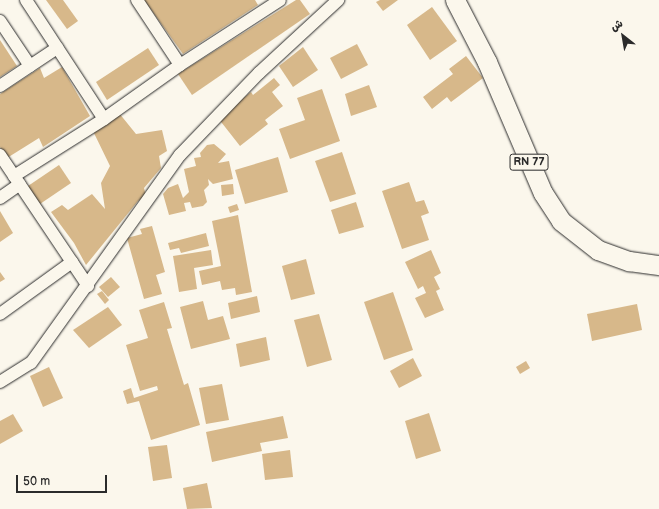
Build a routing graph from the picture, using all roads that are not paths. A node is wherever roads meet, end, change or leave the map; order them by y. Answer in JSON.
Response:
{"nodes":[{"id":1,"x":26,"y":0,"type":"edge"},
{"id":2,"x":137,"y":0,"type":"edge"},
{"id":3,"x":280,"y":0,"type":"edge"},
{"id":4,"x":338,"y":0,"type":"edge"},
{"id":5,"x":455,"y":0,"type":"edge"},
{"id":6,"x":266,"y":4,"type":"edge"},
{"id":7,"x":0,"y":21,"type":"edge"},
{"id":8,"x":57,"y":48,"type":"junction"},
{"id":9,"x":180,"y":65,"type":"junction"},
{"id":10,"x":30,"y":66,"type":"junction"},
{"id":11,"x":0,"y":86,"type":"edge"},
{"id":12,"x":104,"y":119,"type":"junction"},
{"id":13,"x":0,"y":155,"type":"edge"},
{"id":14,"x":17,"y":180,"type":"junction"},
{"id":15,"x":0,"y":198,"type":"edge"},
{"id":16,"x":72,"y":262,"type":"junction"},
{"id":17,"x":659,"y":265,"type":"edge"},
{"id":18,"x":88,"y":286,"type":"junction"},
{"id":19,"x":0,"y":314,"type":"edge"},
{"id":20,"x":0,"y":382,"type":"edge"}],
"edges":[{"from":1,"to":8,"type":"street"},
{"from":2,"to":9,"type":"street"},
{"from":3,"to":6,"type":"street"},
{"from":4,"to":18,"type":"street"},
{"from":5,"to":17,"type":"main road","number":"RN 77"},
{"from":6,"to":9,"type":"street"},
{"from":7,"to":10,"type":"street"},
{"from":8,"to":10,"type":"street"},
{"from":8,"to":12,"type":"street"},
{"from":9,"to":12,"type":"street"},
{"from":10,"to":11,"type":"street"},
{"from":12,"to":14,"type":"street"},
{"from":13,"to":14,"type":"street"},
{"from":14,"to":15,"type":"street"},
{"from":14,"to":16,"type":"street"},
{"from":16,"to":18,"type":"street"},
{"from":16,"to":19,"type":"street"},
{"from":18,"to":20,"type":"street"}]}
